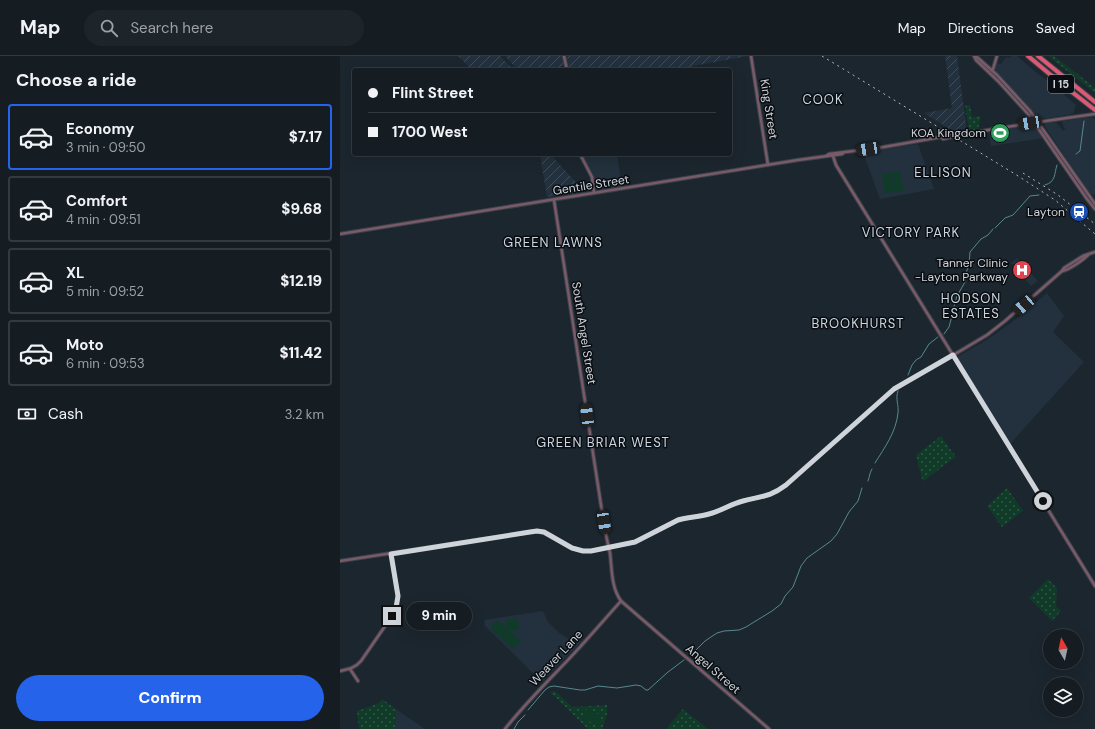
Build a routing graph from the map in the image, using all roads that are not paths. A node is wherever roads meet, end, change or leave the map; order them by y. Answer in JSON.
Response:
{"nodes":[{"id":1,"x":564,"y":56,"type":"edge"},
{"id":2,"x":751,"y":56,"type":"edge"},
{"id":3,"x":974,"y":56,"type":"edge"},
{"id":4,"x":996,"y":56,"type":"edge"},
{"id":5,"x":1028,"y":56,"type":"edge"},
{"id":6,"x":1038,"y":56,"type":"edge"},
{"id":7,"x":995,"y":63,"type":"junction"},
{"id":8,"x":986,"y":65,"type":"junction"},
{"id":9,"x":566,"y":68,"type":"edge"},
{"id":10,"x":992,"y":70,"type":"junction"},
{"id":11,"x":993,"y":76,"type":"junction"},
{"id":12,"x":1066,"y":79,"type":"junction"},
{"id":13,"x":1004,"y":83,"type":"junction"},
{"id":14,"x":1095,"y":99,"type":"edge"},
{"id":15,"x":1095,"y":102,"type":"edge"},
{"id":16,"x":1095,"y":110,"type":"edge"},
{"id":17,"x":1095,"y":114,"type":"edge"},
{"id":18,"x":1036,"y":122,"type":"junction"},
{"id":19,"x":843,"y":153,"type":"junction"},
{"id":20,"x":581,"y":156,"type":"edge"},
{"id":21,"x":827,"y":156,"type":"junction"},
{"id":22,"x":833,"y":156,"type":"junction"},
{"id":23,"x":768,"y":165,"type":"junction"},
{"id":24,"x":594,"y":193,"type":"junction"},
{"id":25,"x":554,"y":200,"type":"junction"},
{"id":26,"x":1095,"y":204,"type":"edge"},
{"id":27,"x":1095,"y":209,"type":"edge"},
{"id":28,"x":340,"y":234,"type":"edge"},
{"id":29,"x":1095,"y":252,"type":"edge"},
{"id":30,"x":953,"y":355,"type":"junction"},
{"id":31,"x":609,"y":548,"type":"junction"},
{"id":32,"x":391,"y":554,"type":"junction"},
{"id":33,"x":340,"y":562,"type":"edge"},
{"id":34,"x":1095,"y":586,"type":"edge"},
{"id":35,"x":621,"y":601,"type":"junction"},
{"id":36,"x":645,"y":622,"type":"joint"},
{"id":37,"x":350,"y":669,"type":"junction"},
{"id":38,"x":340,"y":671,"type":"edge"},
{"id":39,"x":358,"y":681,"type":"dead end"},
{"id":40,"x":505,"y":729,"type":"edge"},
{"id":41,"x":769,"y":729,"type":"edge"}],
"edges":[{"from":1,"to":9,"type":"main road"},
{"from":2,"to":23,"type":"main road","name":"King Street"},
{"from":3,"to":8,"type":"main road"},
{"from":3,"to":11,"type":"main road"},
{"from":4,"to":7,"type":"main road"},
{"from":5,"to":16,"type":"highway","number":"I 15"},
{"from":6,"to":12,"type":"highway","number":"I 15"},
{"from":7,"to":8,"type":"main road"},
{"from":7,"to":10,"type":"main road"},
{"from":8,"to":10,"type":"main road"},
{"from":10,"to":13,"type":"main road"},
{"from":11,"to":13,"type":"main road"},
{"from":11,"to":18,"type":"main road"},
{"from":12,"to":14,"type":"highway"},
{"from":12,"to":15,"type":"highway","number":"I 15"},
{"from":13,"to":18,"type":"main road"},
{"from":17,"to":18,"type":"main road","name":"Gentile Street"},
{"from":18,"to":19,"type":"main road","name":"Gentile Street"},
{"from":18,"to":26,"type":"main road"},
{"from":18,"to":27,"type":"main road"},
{"from":19,"to":21,"type":"main road","name":"Gentile Street"},
{"from":19,"to":22,"type":"main road","name":"Gentile Street"},
{"from":20,"to":24,"type":"main road"},
{"from":21,"to":22,"type":"main road"},
{"from":21,"to":23,"type":"main road","name":"Gentile Street"},
{"from":22,"to":30,"type":"main road"},
{"from":23,"to":24,"type":"main road","name":"Gentile Street"},
{"from":24,"to":25,"type":"main road","name":"Gentile Street"},
{"from":25,"to":28,"type":"main road","name":"Gentile Street"},
{"from":25,"to":31,"type":"main road","name":"South Angel Street"},
{"from":29,"to":30,"type":"main road"},
{"from":30,"to":31,"type":"main road"},
{"from":30,"to":34,"type":"main road"},
{"from":31,"to":32,"type":"main road"},
{"from":31,"to":35,"type":"main road","name":"South Angel Street"},
{"from":32,"to":33,"type":"main road"},
{"from":32,"to":37,"type":"main road"},
{"from":35,"to":36,"type":"main road","name":"South Angel Street"},
{"from":35,"to":40,"type":"main road","name":"Weaver Lane"},
{"from":36,"to":41,"type":"main road","name":"Angel Street"},
{"from":37,"to":38,"type":"main road"},
{"from":37,"to":39,"type":"main road"}]}
